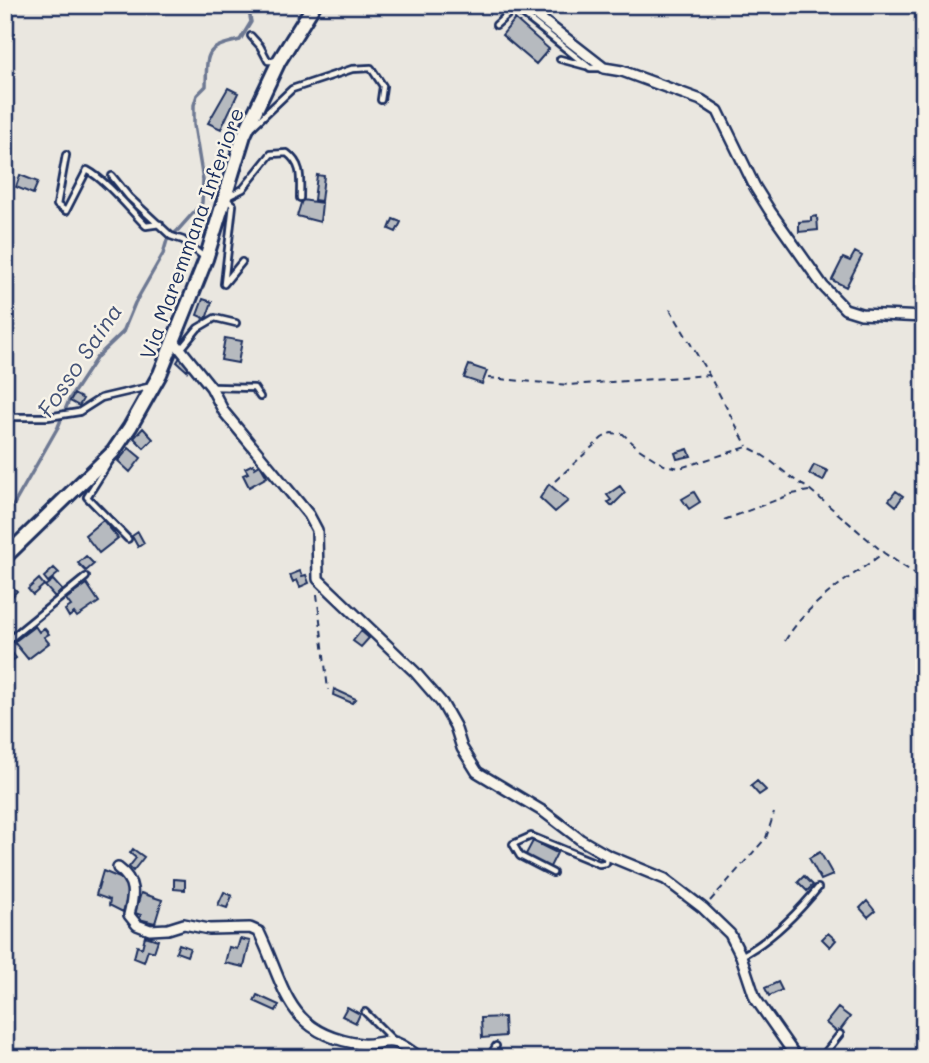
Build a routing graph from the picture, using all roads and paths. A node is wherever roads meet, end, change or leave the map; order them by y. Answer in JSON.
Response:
{"nodes":[{"id":1,"x":314,"y":5,"type":"edge"},
{"id":2,"x":523,"y":5,"type":"edge"},
{"id":3,"x":496,"y":25,"type":"dead end"},
{"id":4,"x":251,"y":36,"type":"dead end"},
{"id":5,"x":560,"y":59,"type":"dead end"},
{"id":6,"x":279,"y":61,"type":"junction"},
{"id":7,"x":590,"y":68,"type":"junction"},
{"id":8,"x":604,"y":68,"type":"junction"},
{"id":9,"x":380,"y":100,"type":"dead end"},
{"id":10,"x":244,"y":135,"type":"junction"},
{"id":11,"x":66,"y":155,"type":"dead end"},
{"id":12,"x":112,"y":176,"type":"dead end"},
{"id":13,"x":225,"y":198,"type":"junction"},
{"id":14,"x":300,"y":198,"type":"dead end"},
{"id":15,"x":160,"y":224,"type":"junction"},
{"id":16,"x":206,"y":259,"type":"junction"},
{"id":17,"x":242,"y":262,"type":"dead end"},
{"id":18,"x":670,"y":309,"type":"dead end"},
{"id":19,"x":924,"y":317,"type":"edge"},
{"id":20,"x":236,"y":323,"type":"dead end"},
{"id":21,"x":177,"y":345,"type":"junction"},
{"id":22,"x":709,"y":375,"type":"junction"},
{"id":23,"x":488,"y":378,"type":"dead end"},
{"id":24,"x":153,"y":386,"type":"junction"},
{"id":25,"x":211,"y":387,"type":"junction"},
{"id":26,"x":260,"y":397,"type":"dead end"},
{"id":27,"x":5,"y":414,"type":"edge"},
{"id":28,"x":747,"y":447,"type":"junction"},
{"id":29,"x":113,"y":452,"type":"junction"},
{"id":30,"x":555,"y":481,"type":"dead end"},
{"id":31,"x":810,"y":491,"type":"junction"},
{"id":32,"x":724,"y":520,"type":"dead end"},
{"id":33,"x":128,"y":539,"type":"dead end"},
{"id":34,"x":884,"y":553,"type":"junction"},
{"id":35,"x":5,"y":557,"type":"edge"},
{"id":36,"x":86,"y":577,"type":"dead end"},
{"id":37,"x":318,"y":579,"type":"junction"},
{"id":38,"x":924,"y":580,"type":"edge"},
{"id":39,"x":785,"y":641,"type":"dead end"},
{"id":40,"x":5,"y":643,"type":"edge"},
{"id":41,"x":328,"y":690,"type":"dead end"},
{"id":42,"x":774,"y":813,"type":"dead end"},
{"id":43,"x":607,"y":855,"type":"junction"},
{"id":44,"x":118,"y":868,"type":"dead end"},
{"id":45,"x":553,"y":873,"type":"dead end"},
{"id":46,"x":818,"y":888,"type":"dead end"},
{"id":47,"x":703,"y":908,"type":"junction"},
{"id":48,"x":741,"y":956,"type":"junction"},
{"id":49,"x":365,"y":1012,"type":"dead end"},
{"id":50,"x":840,"y":1034,"type":"dead end"},
{"id":51,"x":394,"y":1041,"type":"junction"},
{"id":52,"x":496,"y":1046,"type":"dead end"},
{"id":53,"x":924,"y":1052,"type":"edge"},
{"id":54,"x":421,"y":1058,"type":"edge"},
{"id":55,"x":489,"y":1058,"type":"edge"},
{"id":56,"x":797,"y":1058,"type":"edge"},
{"id":57,"x":821,"y":1058,"type":"edge"},
{"id":58,"x":920,"y":1058,"type":"edge"}],
"edges":[{"from":1,"to":6,"type":"main road","name":"Via Maremmana Inferiore"},
{"from":2,"to":8,"type":"street"},
{"from":3,"to":7,"type":"lane"},
{"from":4,"to":6,"type":"lane"},
{"from":5,"to":7,"type":"lane"},
{"from":6,"to":10,"type":"main road","name":"Via Maremmana Inferiore"},
{"from":7,"to":8,"type":"lane"},
{"from":8,"to":19,"type":"street"},
{"from":9,"to":10,"type":"lane"},
{"from":10,"to":13,"type":"main road","name":"Via Maremmana Inferiore"},
{"from":11,"to":15,"type":"lane"},
{"from":12,"to":15,"type":"lane"},
{"from":13,"to":14,"type":"lane"},
{"from":13,"to":16,"type":"main road","name":"Via Maremmana Inferiore"},
{"from":13,"to":17,"type":"lane"},
{"from":15,"to":16,"type":"lane"},
{"from":16,"to":21,"type":"main road","name":"Via Maremmana Inferiore"},
{"from":18,"to":22,"type":"path"},
{"from":20,"to":21,"type":"lane"},
{"from":21,"to":24,"type":"main road","name":"Via Maremmana Inferiore"},
{"from":21,"to":25,"type":"street"},
{"from":22,"to":23,"type":"path"},
{"from":22,"to":28,"type":"path"},
{"from":24,"to":27,"type":"lane"},
{"from":24,"to":29,"type":"main road","name":"Via Maremmana Inferiore"},
{"from":25,"to":26,"type":"lane"},
{"from":25,"to":37,"type":"street"},
{"from":28,"to":30,"type":"path"},
{"from":28,"to":31,"type":"path"},
{"from":29,"to":33,"type":"lane"},
{"from":29,"to":35,"type":"main road","name":"Via Maremmana Inferiore"},
{"from":31,"to":32,"type":"path"},
{"from":31,"to":34,"type":"path"},
{"from":34,"to":38,"type":"path"},
{"from":34,"to":39,"type":"path"},
{"from":36,"to":40,"type":"lane"},
{"from":37,"to":41,"type":"path"},
{"from":37,"to":43,"type":"street"},
{"from":42,"to":47,"type":"path"},
{"from":43,"to":45,"type":"lane"},
{"from":43,"to":47,"type":"street"},
{"from":44,"to":51,"type":"street"},
{"from":46,"to":48,"type":"lane"},
{"from":47,"to":48,"type":"street"},
{"from":48,"to":56,"type":"street"},
{"from":49,"to":51,"type":"lane"},
{"from":50,"to":57,"type":"lane"},
{"from":51,"to":54,"type":"street"},
{"from":52,"to":55,"type":"lane"},
{"from":53,"to":58,"type":"street"}]}
